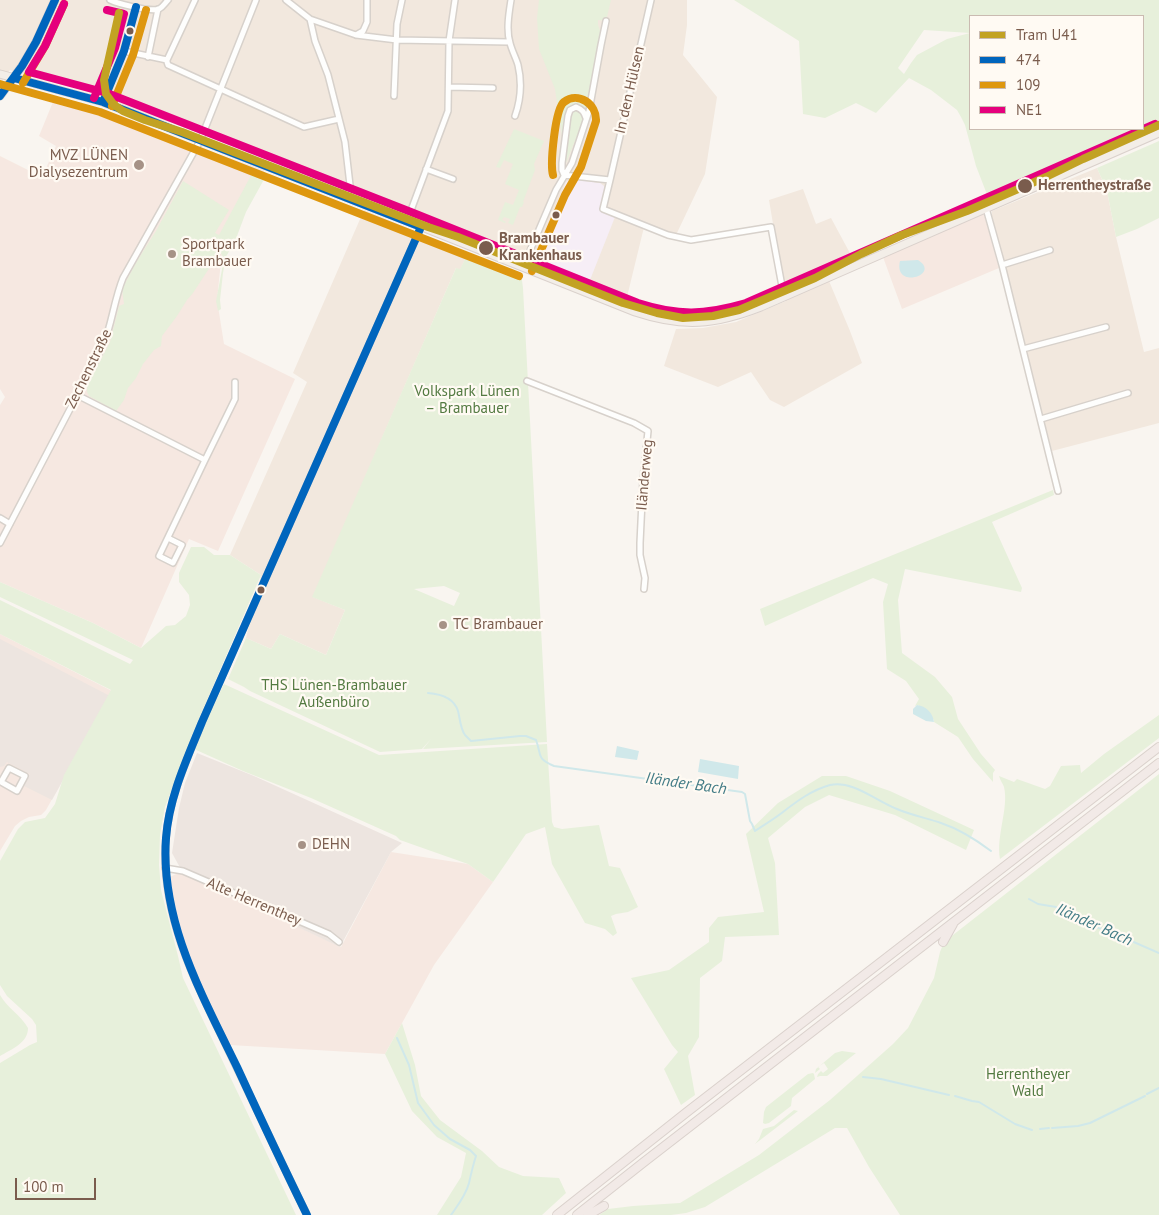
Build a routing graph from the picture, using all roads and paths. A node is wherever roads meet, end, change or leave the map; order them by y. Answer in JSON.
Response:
{"nodes":[{"id":1,"x":53,"y":0,"type":"edge"},
{"id":2,"x":110,"y":0,"type":"edge"},
{"id":3,"x":168,"y":0,"type":"edge"},
{"id":4,"x":195,"y":0,"type":"edge"},
{"id":5,"x":256,"y":0,"type":"edge"},
{"id":6,"x":286,"y":0,"type":"edge"},
{"id":7,"x":368,"y":0,"type":"edge"},
{"id":8,"x":402,"y":0,"type":"edge"},
{"id":9,"x":455,"y":0,"type":"edge"},
{"id":10,"x":511,"y":0,"type":"edge"},
{"id":11,"x":651,"y":0,"type":"edge"},
{"id":12,"x":136,"y":7,"type":"junction"},
{"id":13,"x":158,"y":9,"type":"junction"},
{"id":14,"x":310,"y":19,"type":"junction"},
{"id":15,"x":606,"y":21,"type":"dead end"},
{"id":16,"x":356,"y":35,"type":"junction"},
{"id":17,"x":397,"y":40,"type":"junction"},
{"id":18,"x":449,"y":41,"type":"junction"},
{"id":19,"x":509,"y":42,"type":"junction"},
{"id":20,"x":148,"y":56,"type":"junction"},
{"id":21,"x":168,"y":62,"type":"junction"},
{"id":22,"x":0,"y":74,"type":"edge"},
{"id":23,"x":14,"y":78,"type":"junction"},
{"id":24,"x":449,"y":87,"type":"junction"},
{"id":25,"x":493,"y":88,"type":"dead end"},
{"id":26,"x":221,"y":89,"type":"junction"},
{"id":27,"x":0,"y":96,"type":"edge"},
{"id":28,"x":394,"y":96,"type":"dead end"},
{"id":29,"x":515,"y":116,"type":"dead end"},
{"id":30,"x":586,"y":118,"type":"junction"},
{"id":31,"x":339,"y":119,"type":"junction"},
{"id":32,"x":1159,"y":133,"type":"edge"},
{"id":33,"x":200,"y":140,"type":"junction"},
{"id":34,"x":426,"y":169,"type":"junction"},
{"id":35,"x":564,"y":175,"type":"junction"},
{"id":36,"x":453,"y":179,"type":"dead end"},
{"id":37,"x":610,"y":180,"type":"junction"},
{"id":38,"x":347,"y":198,"type":"junction"},
{"id":39,"x":986,"y":208,"type":"junction"},
{"id":40,"x":407,"y":221,"type":"junction"},
{"id":41,"x":421,"y":227,"type":"junction"},
{"id":42,"x":1050,"y":250,"type":"dead end"},
{"id":43,"x":1002,"y":265,"type":"junction"},
{"id":44,"x":523,"y":267,"type":"junction"},
{"id":45,"x":784,"y":297,"type":"junction"},
{"id":46,"x":1106,"y":327,"type":"dead end"},
{"id":47,"x":1023,"y":349,"type":"junction"},
{"id":48,"x":527,"y":381,"type":"dead end"},
{"id":49,"x":235,"y":382,"type":"dead end"},
{"id":50,"x":1128,"y":393,"type":"dead end"},
{"id":51,"x":77,"y":395,"type":"junction"},
{"id":52,"x":1041,"y":419,"type":"junction"},
{"id":53,"x":205,"y":460,"type":"junction"},
{"id":54,"x":1058,"y":491,"type":"dead end"},
{"id":55,"x":0,"y":518,"type":"edge"},
{"id":56,"x":10,"y":524,"type":"junction"},
{"id":57,"x":168,"y":538,"type":"junction"},
{"id":58,"x":0,"y":544,"type":"edge"},
{"id":59,"x":644,"y":589,"type":"dead end"},
{"id":60,"x":1159,"y":747,"type":"edge"},
{"id":61,"x":1159,"y":763,"type":"edge"},
{"id":62,"x":3,"y":774,"type":"edge"},
{"id":63,"x":165,"y":868,"type":"junction"},
{"id":64,"x":955,"y":921,"type":"junction"},
{"id":65,"x":339,"y":942,"type":"dead end"},
{"id":66,"x":943,"y":942,"type":"dead end"},
{"id":67,"x":604,"y":1206,"type":"dead end"},
{"id":68,"x":307,"y":1215,"type":"edge"},
{"id":69,"x":557,"y":1215,"type":"edge"},
{"id":70,"x":577,"y":1215,"type":"edge"},
{"id":71,"x":588,"y":1215,"type":"edge"}],
"edges":[{"from":1,"to":23,"type":"main road"},
{"from":2,"to":12,"type":"street"},
{"from":3,"to":13,"type":"street"},
{"from":4,"to":21,"type":"street"},
{"from":5,"to":26,"type":"street","name":"Zechenstraße"},
{"from":6,"to":14,"type":"street"},
{"from":7,"to":16,"type":"street"},
{"from":8,"to":17,"type":"street"},
{"from":9,"to":18,"type":"street"},
{"from":10,"to":19,"type":"street"},
{"from":11,"to":37,"type":"street","name":"In den Hülsen"},
{"from":12,"to":13,"type":"street"},
{"from":12,"to":20,"type":"street"},
{"from":13,"to":20,"type":"street"},
{"from":14,"to":16,"type":"street"},
{"from":14,"to":31,"type":"street"},
{"from":15,"to":30,"type":"street"},
{"from":16,"to":17,"type":"street"},
{"from":17,"to":18,"type":"street"},
{"from":17,"to":28,"type":"street"},
{"from":18,"to":19,"type":"street"},
{"from":18,"to":24,"type":"street"},
{"from":19,"to":29,"type":"street"},
{"from":20,"to":21,"type":"street"},
{"from":21,"to":26,"type":"street"},
{"from":22,"to":23,"type":"main road"},
{"from":23,"to":27,"type":"main road"},
{"from":23,"to":33,"type":"main road"},
{"from":24,"to":25,"type":"street"},
{"from":24,"to":34,"type":"street"},
{"from":26,"to":31,"type":"street"},
{"from":26,"to":33,"type":"street","name":"Zechenstraße"},
{"from":30,"to":35,"type":"street"},
{"from":30,"to":35,"type":"street"},
{"from":31,"to":38,"type":"street"},
{"from":32,"to":39,"type":"main road"},
{"from":33,"to":38,"type":"main road"},
{"from":33,"to":51,"type":"street","name":"Zechenstraße"},
{"from":34,"to":36,"type":"street"},
{"from":34,"to":40,"type":"street"},
{"from":35,"to":37,"type":"street"},
{"from":35,"to":44,"type":"street"},
{"from":37,"to":45,"type":"street","name":"In den Hülsen"},
{"from":38,"to":40,"type":"main road"},
{"from":39,"to":43,"type":"street"},
{"from":39,"to":45,"type":"main road"},
{"from":40,"to":41,"type":"main road"},
{"from":41,"to":44,"type":"main road"},
{"from":41,"to":63,"type":"street"},
{"from":42,"to":43,"type":"street"},
{"from":43,"to":47,"type":"street"},
{"from":44,"to":45,"type":"main road"},
{"from":46,"to":47,"type":"street"},
{"from":47,"to":52,"type":"street"},
{"from":48,"to":59,"type":"street","name":"Iländerweg"},
{"from":49,"to":53,"type":"street"},
{"from":50,"to":52,"type":"street"},
{"from":51,"to":53,"type":"street"},
{"from":51,"to":56,"type":"street","name":"Zechenstraße"},
{"from":52,"to":54,"type":"street"},
{"from":53,"to":57,"type":"street"},
{"from":55,"to":56,"type":"street"},
{"from":56,"to":58,"type":"street","name":"Zechenstraße"},
{"from":57,"to":57,"type":"street"},
{"from":60,"to":69,"type":"highway"},
{"from":61,"to":64,"type":"highway"},
{"from":62,"to":62,"type":"street"},
{"from":63,"to":65,"type":"street","name":"Alte Herrenthey"},
{"from":63,"to":68,"type":"street"},
{"from":64,"to":66,"type":"highway"},
{"from":64,"to":70,"type":"highway"},
{"from":67,"to":71,"type":"highway"}]}
